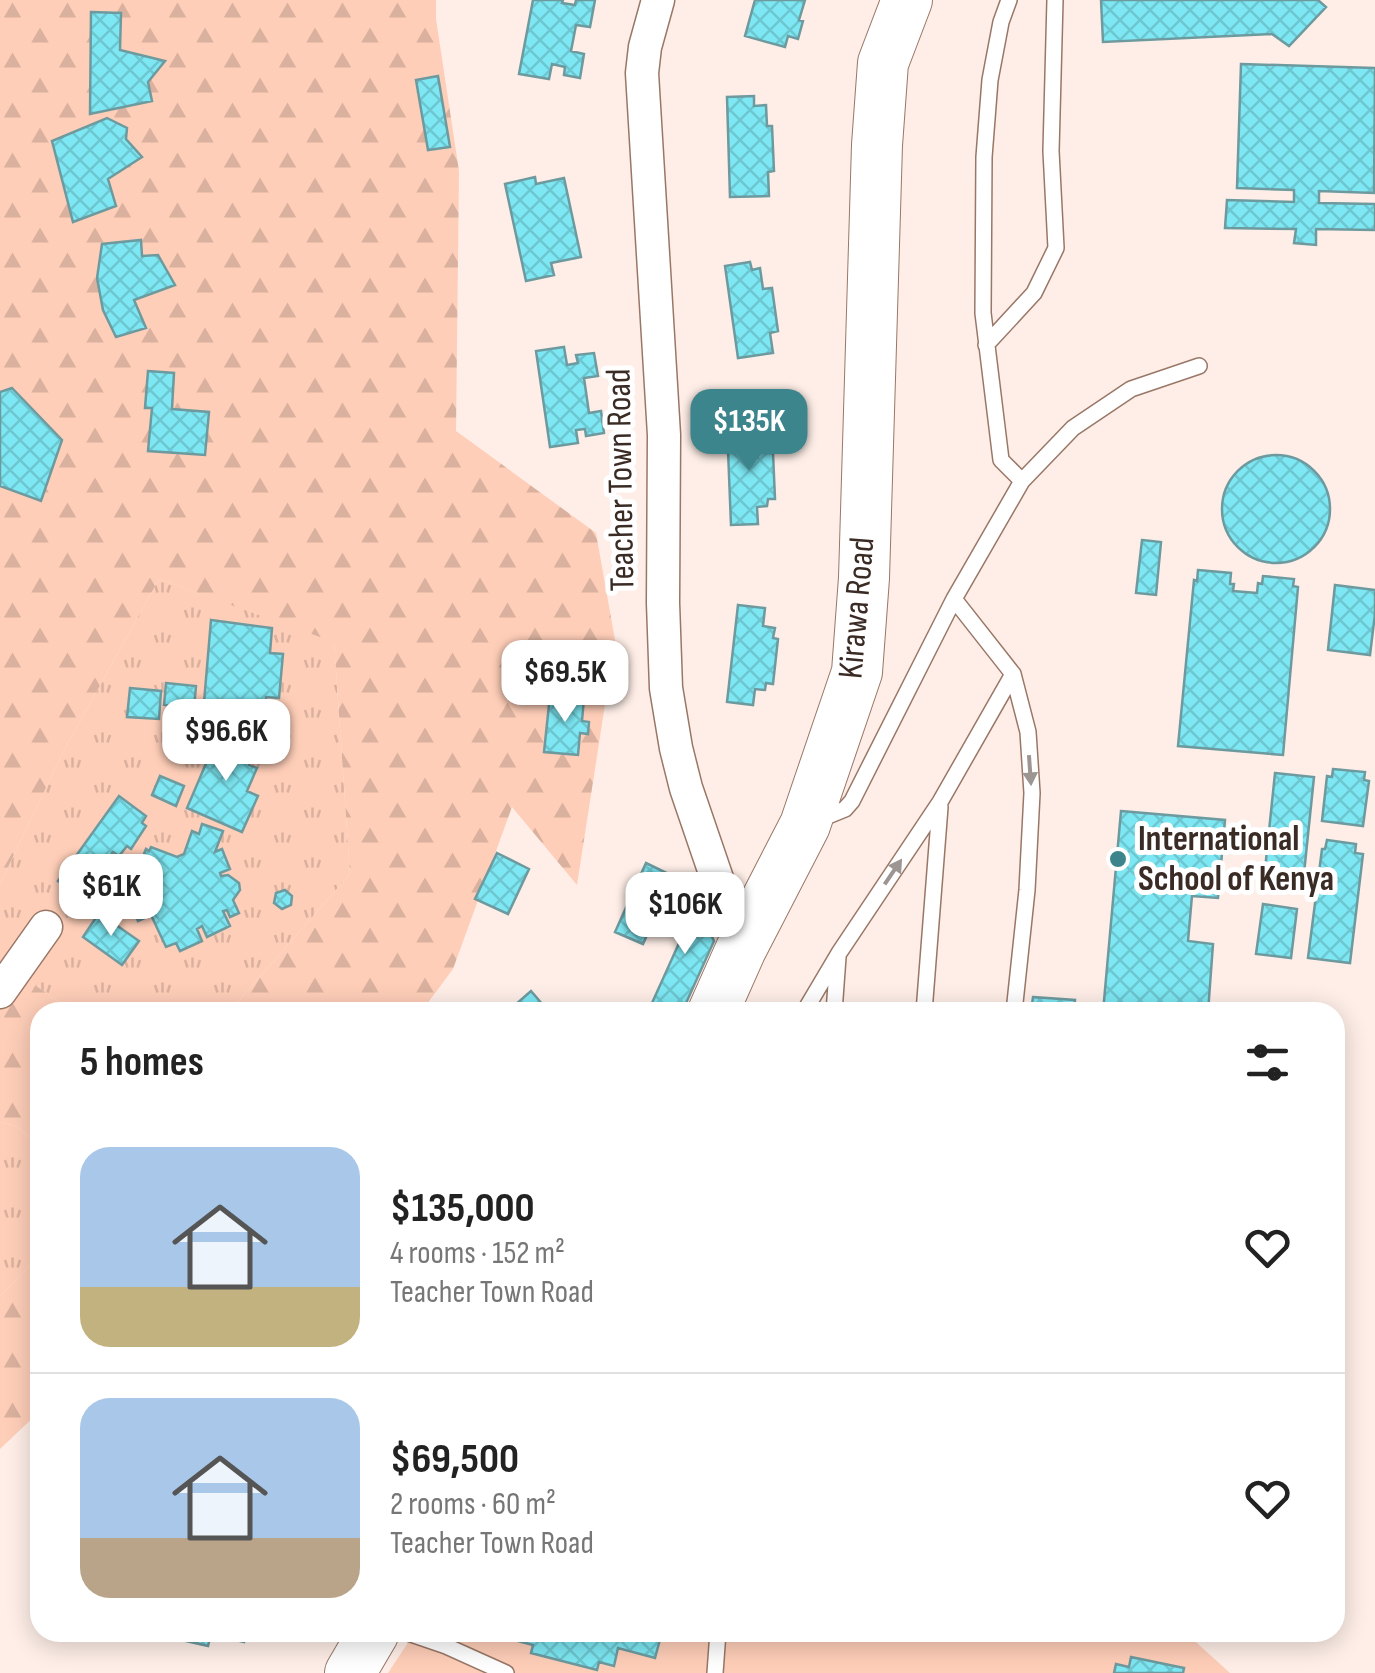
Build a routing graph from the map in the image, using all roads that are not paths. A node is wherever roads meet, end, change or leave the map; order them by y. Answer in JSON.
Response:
{"nodes":[{"id":1,"x":658,"y":0,"type":"edge"},
{"id":2,"x":907,"y":0,"type":"edge"},
{"id":3,"x":1009,"y":0,"type":"edge"},
{"id":4,"x":1055,"y":0,"type":"edge"},
{"id":5,"x":986,"y":345,"type":"junction"},
{"id":6,"x":1199,"y":366,"type":"dead end"},
{"id":7,"x":1022,"y":480,"type":"junction"},
{"id":8,"x":954,"y":599,"type":"junction"},
{"id":9,"x":1013,"y":674,"type":"junction"},
{"id":10,"x":940,"y":802,"type":"junction"},
{"id":11,"x":806,"y":825,"type":"junction"},
{"id":12,"x":46,"y":927,"type":"dead end"},
{"id":13,"x":741,"y":949,"type":"junction"},
{"id":14,"x":839,"y":953,"type":"junction"},
{"id":15,"x":0,"y":992,"type":"edge"},
{"id":16,"x":717,"y":1002,"type":"edge"},
{"id":17,"x":810,"y":1002,"type":"edge"},
{"id":18,"x":835,"y":1002,"type":"edge"},
{"id":19,"x":925,"y":1002,"type":"edge"},
{"id":20,"x":1015,"y":1002,"type":"edge"},
{"id":21,"x":368,"y":1642,"type":"edge"},
{"id":22,"x":434,"y":1642,"type":"edge"},
{"id":23,"x":717,"y":1642,"type":"edge"},
{"id":24,"x":350,"y":1673,"type":"edge"},
{"id":25,"x":506,"y":1673,"type":"edge"},
{"id":26,"x":715,"y":1673,"type":"edge"}],
"edges":[{"from":1,"to":13,"type":"street","name":"Teacher Town Road"},
{"from":2,"to":11,"type":"main road","name":"Kirawa Road"},
{"from":3,"to":5,"type":"lane"},
{"from":4,"to":5,"type":"lane"},
{"from":5,"to":7,"type":"lane"},
{"from":6,"to":7,"type":"lane"},
{"from":7,"to":8,"type":"lane"},
{"from":8,"to":9,"type":"lane"},
{"from":8,"to":11,"type":"lane"},
{"from":9,"to":10,"type":"lane"},
{"from":9,"to":20,"type":"lane","one_way":true},
{"from":14,"to":10,"type":"lane","one_way":true},
{"from":10,"to":19,"type":"lane"},
{"from":11,"to":13,"type":"main road","name":"Kirawa Road"},
{"from":12,"to":15,"type":"street"},
{"from":13,"to":16,"type":"main road","name":"Kirawa Road"},
{"from":14,"to":17,"type":"lane"},
{"from":14,"to":18,"type":"lane"},
{"from":21,"to":24,"type":"main road"},
{"from":22,"to":25,"type":"lane"},
{"from":23,"to":26,"type":"lane"}]}
